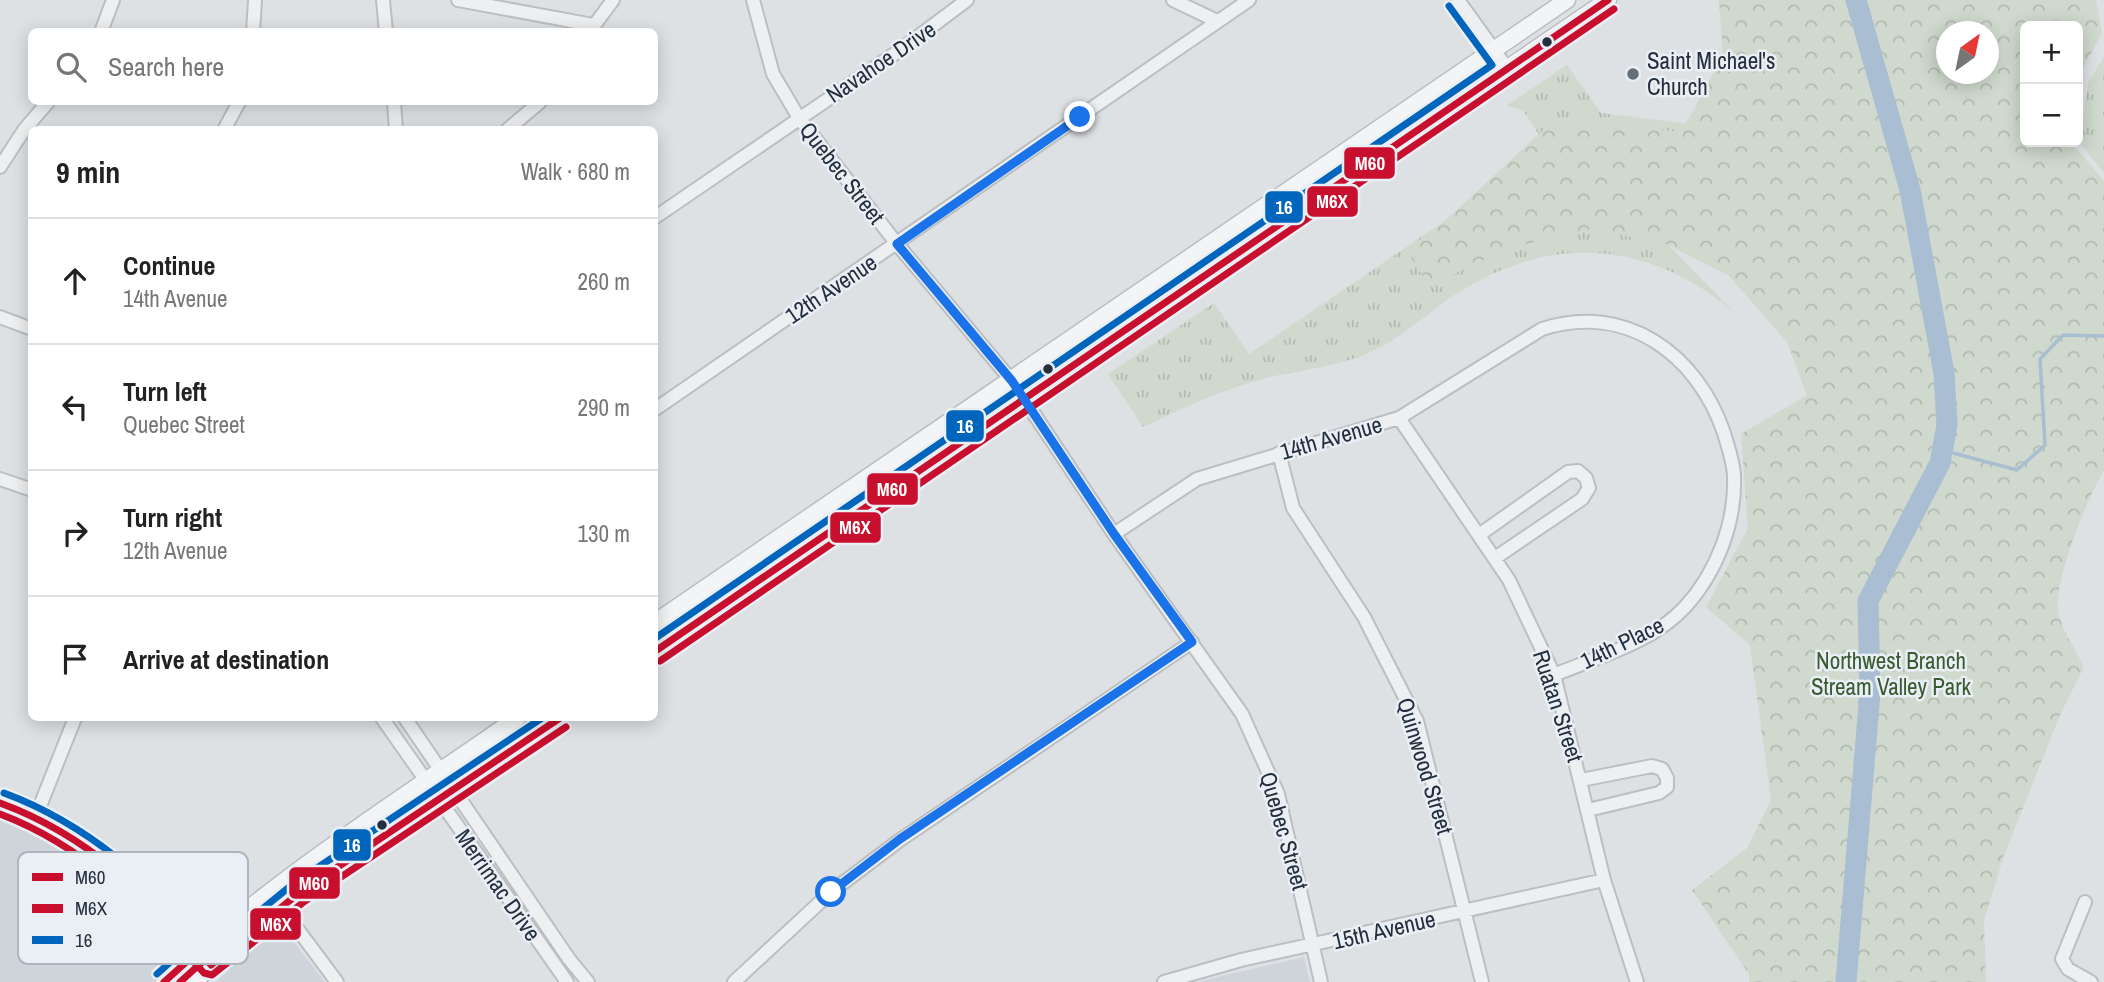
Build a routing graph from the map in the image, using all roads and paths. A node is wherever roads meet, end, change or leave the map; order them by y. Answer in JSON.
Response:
{"nodes":[{"id":1,"x":113,"y":0,"type":"edge"},
{"id":2,"x":255,"y":0,"type":"edge"},
{"id":3,"x":383,"y":0,"type":"edge"},
{"id":4,"x":458,"y":0,"type":"edge"},
{"id":5,"x":613,"y":0,"type":"edge"},
{"id":6,"x":752,"y":0,"type":"edge"},
{"id":7,"x":967,"y":0,"type":"edge"},
{"id":8,"x":1173,"y":0,"type":"edge"},
{"id":9,"x":1249,"y":0,"type":"edge"},
{"id":10,"x":1458,"y":0,"type":"edge"},
{"id":11,"x":1567,"y":0,"type":"edge"},
{"id":12,"x":1608,"y":0,"type":"edge"},
{"id":13,"x":1217,"y":22,"type":"junction"},
{"id":14,"x":102,"y":28,"type":"edge"},
{"id":15,"x":253,"y":28,"type":"edge"},
{"id":16,"x":386,"y":28,"type":"edge"},
{"id":17,"x":592,"y":28,"type":"edge"},
{"id":18,"x":1495,"y":51,"type":"junction"},
{"id":19,"x":1507,"y":68,"type":"junction"},
{"id":20,"x":45,"y":105,"type":"edge"},
{"id":21,"x":237,"y":105,"type":"edge"},
{"id":22,"x":394,"y":105,"type":"edge"},
{"id":23,"x":536,"y":105,"type":"edge"},
{"id":24,"x":799,"y":118,"type":"junction"},
{"id":25,"x":226,"y":126,"type":"edge"},
{"id":26,"x":396,"y":126,"type":"edge"},
{"id":27,"x":512,"y":126,"type":"edge"},
{"id":28,"x":0,"y":167,"type":"edge"},
{"id":29,"x":658,"y":215,"type":"edge"},
{"id":30,"x":897,"y":244,"type":"junction"},
{"id":31,"x":0,"y":317,"type":"edge"},
{"id":32,"x":28,"y":327,"type":"edge"},
{"id":33,"x":1542,"y":330,"type":"joint"},
{"id":34,"x":1012,"y":381,"type":"junction"},
{"id":35,"x":1023,"y":397,"type":"junction"},
{"id":36,"x":658,"y":407,"type":"edge"},
{"id":37,"x":1399,"y":418,"type":"junction"},
{"id":38,"x":1279,"y":453,"type":"junction"},
{"id":39,"x":0,"y":479,"type":"edge"},
{"id":40,"x":28,"y":489,"type":"edge"},
{"id":41,"x":1114,"y":534,"type":"junction"},
{"id":42,"x":1479,"y":535,"type":"junction"},
{"id":43,"x":1495,"y":558,"type":"junction"},
{"id":44,"x":658,"y":620,"type":"edge"},
{"id":45,"x":1192,"y":642,"type":"junction"},
{"id":46,"x":658,"y":649,"type":"edge"},
{"id":47,"x":1553,"y":676,"type":"junction"},
{"id":48,"x":74,"y":721,"type":"edge"},
{"id":49,"x":384,"y":721,"type":"edge"},
{"id":50,"x":407,"y":721,"type":"edge"},
{"id":51,"x":513,"y":721,"type":"edge"},
{"id":52,"x":555,"y":721,"type":"edge"},
{"id":53,"x":442,"y":771,"type":"junction"},
{"id":54,"x":1581,"y":780,"type":"junction"},
{"id":55,"x":426,"y":782,"type":"junction"},
{"id":56,"x":456,"y":788,"type":"junction"},
{"id":57,"x":439,"y":800,"type":"junction"},
{"id":58,"x":0,"y":803,"type":"edge"},
{"id":59,"x":1588,"y":810,"type":"junction"},
{"id":60,"x":36,"y":817,"type":"junction"},
{"id":61,"x":91,"y":852,"type":"edge"},
{"id":62,"x":1604,"y":880,"type":"junction"},
{"id":63,"x":2085,"y":902,"type":"dead end"},
{"id":64,"x":248,"y":911,"type":"edge"},
{"id":65,"x":1464,"y":912,"type":"junction"},
{"id":66,"x":293,"y":923,"type":"dead end"},
{"id":67,"x":248,"y":934,"type":"edge"},
{"id":68,"x":1311,"y":947,"type":"junction"},
{"id":69,"x":183,"y":964,"type":"edge"},
{"id":70,"x":211,"y":965,"type":"edge"},
{"id":71,"x":164,"y":982,"type":"edge"},
{"id":72,"x":193,"y":982,"type":"edge"},
{"id":73,"x":337,"y":982,"type":"edge"},
{"id":74,"x":567,"y":982,"type":"edge"},
{"id":75,"x":589,"y":982,"type":"edge"},
{"id":76,"x":734,"y":982,"type":"edge"},
{"id":77,"x":1164,"y":982,"type":"edge"},
{"id":78,"x":1321,"y":982,"type":"edge"},
{"id":79,"x":1482,"y":982,"type":"edge"},
{"id":80,"x":1637,"y":982,"type":"edge"},
{"id":81,"x":2091,"y":982,"type":"edge"}],
"edges":[{"from":1,"to":14,"type":"street"},
{"from":2,"to":15,"type":"street"},
{"from":3,"to":16,"type":"street"},
{"from":4,"to":17,"type":"street"},
{"from":5,"to":17,"type":"street"},
{"from":6,"to":24,"type":"street","name":"Quebec Street"},
{"from":7,"to":24,"type":"street","name":"Navahoe Drive"},
{"from":8,"to":13,"type":"street"},
{"from":9,"to":13,"type":"street","name":"12th Avenue"},
{"from":10,"to":18,"type":"street"},
{"from":11,"to":18,"type":"main road"},
{"from":12,"to":19,"type":"main road"},
{"from":13,"to":30,"type":"street","name":"12th Avenue"},
{"from":18,"to":19,"type":"street"},
{"from":18,"to":34,"type":"main road"},
{"from":19,"to":35,"type":"main road"},
{"from":20,"to":28,"type":"street"},
{"from":21,"to":25,"type":"street"},
{"from":22,"to":26,"type":"street"},
{"from":23,"to":27,"type":"street"},
{"from":24,"to":29,"type":"street","name":"Navahoe Drive"},
{"from":24,"to":30,"type":"street","name":"Quebec Street"},
{"from":30,"to":34,"type":"street","name":"Quebec Street"},
{"from":30,"to":36,"type":"street","name":"12th Avenue"},
{"from":31,"to":32,"type":"street"},
{"from":33,"to":37,"type":"street","name":"14th Avenue"},
{"from":33,"to":47,"type":"street","name":"14th Place"},
{"from":34,"to":35,"type":"street","name":"Quebec Street"},
{"from":34,"to":44,"type":"main road"},
{"from":35,"to":41,"type":"street","name":"Quebec Street"},
{"from":35,"to":46,"type":"main road"},
{"from":37,"to":38,"type":"street","name":"14th Avenue"},
{"from":37,"to":42,"type":"street","name":"Ruatan Street"},
{"from":38,"to":41,"type":"street","name":"14th Avenue"},
{"from":38,"to":65,"type":"street","name":"Quinwood Street"},
{"from":39,"to":40,"type":"street"},
{"from":41,"to":45,"type":"street","name":"Quebec Street"},
{"from":42,"to":43,"type":"street","name":"Ruatan Street"},
{"from":42,"to":43,"type":"street"},
{"from":43,"to":47,"type":"street","name":"Ruatan Street"},
{"from":45,"to":68,"type":"street","name":"Quebec Street"},
{"from":45,"to":76,"type":"street"},
{"from":47,"to":54,"type":"street","name":"Ruatan Street"},
{"from":48,"to":60,"type":"street"},
{"from":49,"to":55,"type":"street","name":"Merrimac Drive"},
{"from":50,"to":53,"type":"street","name":"Merrimac Drive"},
{"from":51,"to":53,"type":"main road"},
{"from":52,"to":56,"type":"main road"},
{"from":53,"to":55,"type":"main road"},
{"from":53,"to":56,"type":"street","name":"Merrimac Drive"},
{"from":54,"to":59,"type":"street","name":"Ruatan Street"},
{"from":54,"to":59,"type":"street","name":"Ruatan Street"},
{"from":55,"to":57,"type":"street","name":"Merrimac Drive"},
{"from":55,"to":64,"type":"main road"},
{"from":56,"to":57,"type":"main road"},
{"from":56,"to":75,"type":"street","name":"Merrimac Drive"},
{"from":57,"to":67,"type":"main road"},
{"from":57,"to":74,"type":"street","name":"Merrimac Drive"},
{"from":58,"to":60,"type":"street"},
{"from":59,"to":62,"type":"street","name":"Ruatan Street"},
{"from":60,"to":61,"type":"street"},
{"from":62,"to":65,"type":"street","name":"15th Avenue"},
{"from":62,"to":80,"type":"street","name":"Ruatan Street"},
{"from":63,"to":81,"type":"street"},
{"from":65,"to":68,"type":"street","name":"15th Avenue"},
{"from":65,"to":79,"type":"street","name":"Quinwood Street"},
{"from":66,"to":73,"type":"street"},
{"from":68,"to":77,"type":"street","name":"15th Avenue"},
{"from":68,"to":78,"type":"street","name":"Quebec Street"},
{"from":69,"to":71,"type":"main road"},
{"from":70,"to":72,"type":"main road"}]}
